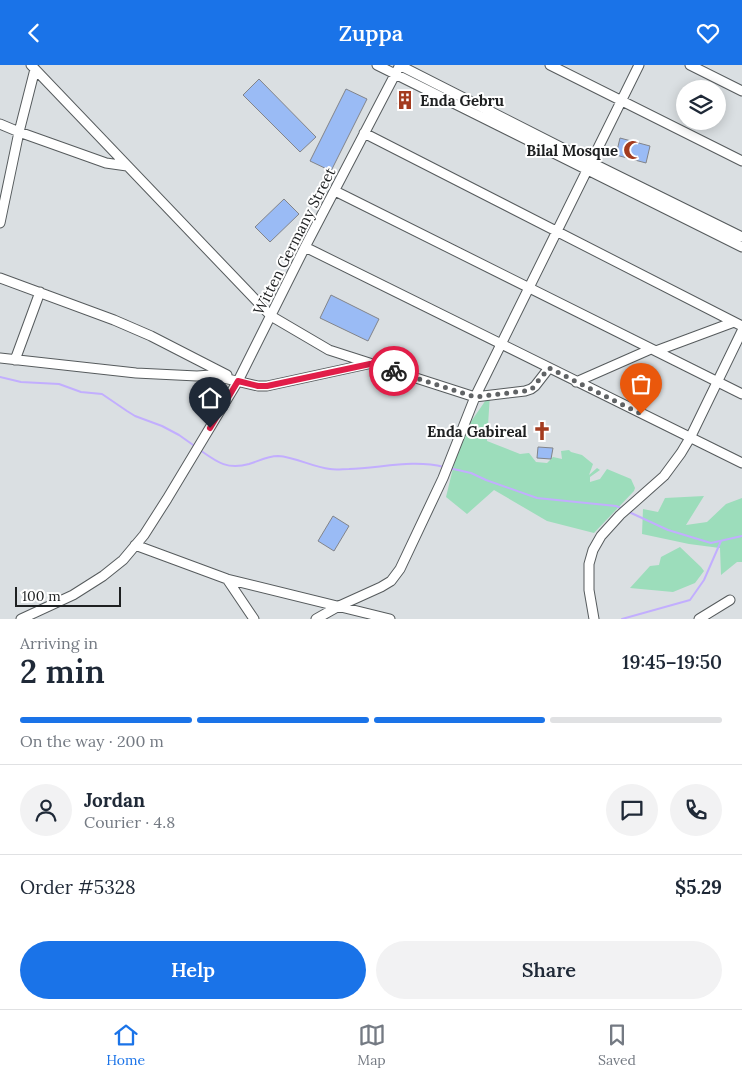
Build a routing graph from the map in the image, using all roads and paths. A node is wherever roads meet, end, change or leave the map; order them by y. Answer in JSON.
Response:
{"nodes":[{"id":1,"x":377,"y":65,"type":"edge"},
{"id":2,"x":400,"y":65,"type":"edge"},
{"id":3,"x":550,"y":65,"type":"edge"},
{"id":4,"x":639,"y":65,"type":"edge"},
{"id":5,"x":690,"y":65,"type":"edge"},
{"id":6,"x":33,"y":67,"type":"edge"},
{"id":7,"x":394,"y":74,"type":"junction"},
{"id":8,"x":742,"y":91,"type":"edge"},
{"id":9,"x":621,"y":100,"type":"junction"},
{"id":10,"x":0,"y":124,"type":"edge"},
{"id":11,"x":20,"y":132,"type":"junction"},
{"id":12,"x":364,"y":133,"type":"junction"},
{"id":13,"x":742,"y":161,"type":"edge"},
{"id":14,"x":127,"y":166,"type":"junction"},
{"id":15,"x":589,"y":166,"type":"junction"},
{"id":16,"x":334,"y":191,"type":"junction"},
{"id":17,"x":681,"y":212,"type":"junction"},
{"id":18,"x":0,"y":223,"type":"edge"},
{"id":19,"x":556,"y":231,"type":"junction"},
{"id":20,"x":742,"y":237,"type":"edge"},
{"id":21,"x":305,"y":247,"type":"junction"},
{"id":22,"x":742,"y":247,"type":"edge"},
{"id":23,"x":0,"y":278,"type":"edge"},
{"id":24,"x":528,"y":287,"type":"junction"},
{"id":25,"x":40,"y":292,"type":"junction"},
{"id":26,"x":271,"y":316,"type":"junction"},
{"id":27,"x":738,"y":324,"type":"edge"},
{"id":28,"x":742,"y":331,"type":"edge"},
{"id":29,"x":500,"y":344,"type":"junction"},
{"id":30,"x":653,"y":350,"type":"junction"},
{"id":31,"x":0,"y":359,"type":"edge"},
{"id":32,"x":15,"y":360,"type":"junction"},
{"id":33,"x":370,"y":364,"type":"junction"},
{"id":34,"x":549,"y":368,"type":"junction"},
{"id":35,"x":238,"y":381,"type":"junction"},
{"id":36,"x":576,"y":382,"type":"junction"},
{"id":37,"x":718,"y":382,"type":"junction"},
{"id":38,"x":742,"y":394,"type":"edge"},
{"id":39,"x":475,"y":397,"type":"junction"},
{"id":40,"x":690,"y":438,"type":"junction"},
{"id":41,"x":742,"y":463,"type":"edge"},
{"id":42,"x":135,"y":545,"type":"junction"},
{"id":43,"x":227,"y":579,"type":"junction"},
{"id":44,"x":730,"y":600,"type":"dead end"},
{"id":45,"x":339,"y":606,"type":"junction"},
{"id":46,"x":593,"y":617,"type":"edge"},
{"id":47,"x":386,"y":618,"type":"edge"},
{"id":48,"x":21,"y":619,"type":"edge"},
{"id":49,"x":254,"y":619,"type":"edge"},
{"id":50,"x":316,"y":619,"type":"edge"},
{"id":51,"x":699,"y":619,"type":"edge"}],
"edges":[{"from":1,"to":7,"type":"street"},
{"from":2,"to":7,"type":"street","name":"Witten Germany Street"},
{"from":2,"to":15,"type":"street"},
{"from":3,"to":9,"type":"street"},
{"from":4,"to":9,"type":"street"},
{"from":5,"to":8,"type":"street"},
{"from":6,"to":11,"type":"street"},
{"from":6,"to":14,"type":"street"},
{"from":7,"to":12,"type":"street","name":"Witten Germany Street"},
{"from":7,"to":15,"type":"street"},
{"from":9,"to":13,"type":"street"},
{"from":9,"to":15,"type":"street"},
{"from":10,"to":11,"type":"street"},
{"from":11,"to":14,"type":"street"},
{"from":11,"to":18,"type":"street"},
{"from":12,"to":16,"type":"street","name":"Witten Germany Street"},
{"from":12,"to":19,"type":"street"},
{"from":14,"to":26,"type":"street"},
{"from":15,"to":17,"type":"street"},
{"from":15,"to":19,"type":"street"},
{"from":16,"to":21,"type":"street","name":"Witten Germany Street"},
{"from":16,"to":24,"type":"street"},
{"from":17,"to":20,"type":"street"},
{"from":17,"to":22,"type":"street"},
{"from":19,"to":24,"type":"street"},
{"from":19,"to":27,"type":"street"},
{"from":21,"to":26,"type":"street","name":"Witten Germany Street"},
{"from":21,"to":29,"type":"street"},
{"from":23,"to":25,"type":"street"},
{"from":24,"to":29,"type":"street"},
{"from":24,"to":30,"type":"street"},
{"from":25,"to":32,"type":"street"},
{"from":25,"to":35,"type":"street"},
{"from":26,"to":33,"type":"street"},
{"from":26,"to":35,"type":"street","name":"Witten Germany Street"},
{"from":27,"to":30,"type":"street"},
{"from":28,"to":37,"type":"street"},
{"from":29,"to":34,"type":"street"},
{"from":29,"to":39,"type":"street"},
{"from":30,"to":36,"type":"street"},
{"from":30,"to":37,"type":"street"},
{"from":31,"to":32,"type":"street"},
{"from":32,"to":35,"type":"street"},
{"from":33,"to":35,"type":"street"},
{"from":33,"to":39,"type":"street"},
{"from":34,"to":36,"type":"street"},
{"from":34,"to":39,"type":"street"},
{"from":35,"to":42,"type":"street","name":"Witten Germany Street"},
{"from":36,"to":40,"type":"street"},
{"from":37,"to":38,"type":"street"},
{"from":37,"to":40,"type":"street"},
{"from":39,"to":45,"type":"street"},
{"from":40,"to":41,"type":"street"},
{"from":40,"to":46,"type":"street"},
{"from":42,"to":43,"type":"street"},
{"from":42,"to":48,"type":"street","name":"Witten Germany Street"},
{"from":43,"to":45,"type":"street"},
{"from":43,"to":49,"type":"street"},
{"from":44,"to":51,"type":"street"},
{"from":45,"to":47,"type":"street"},
{"from":45,"to":50,"type":"street"}]}
